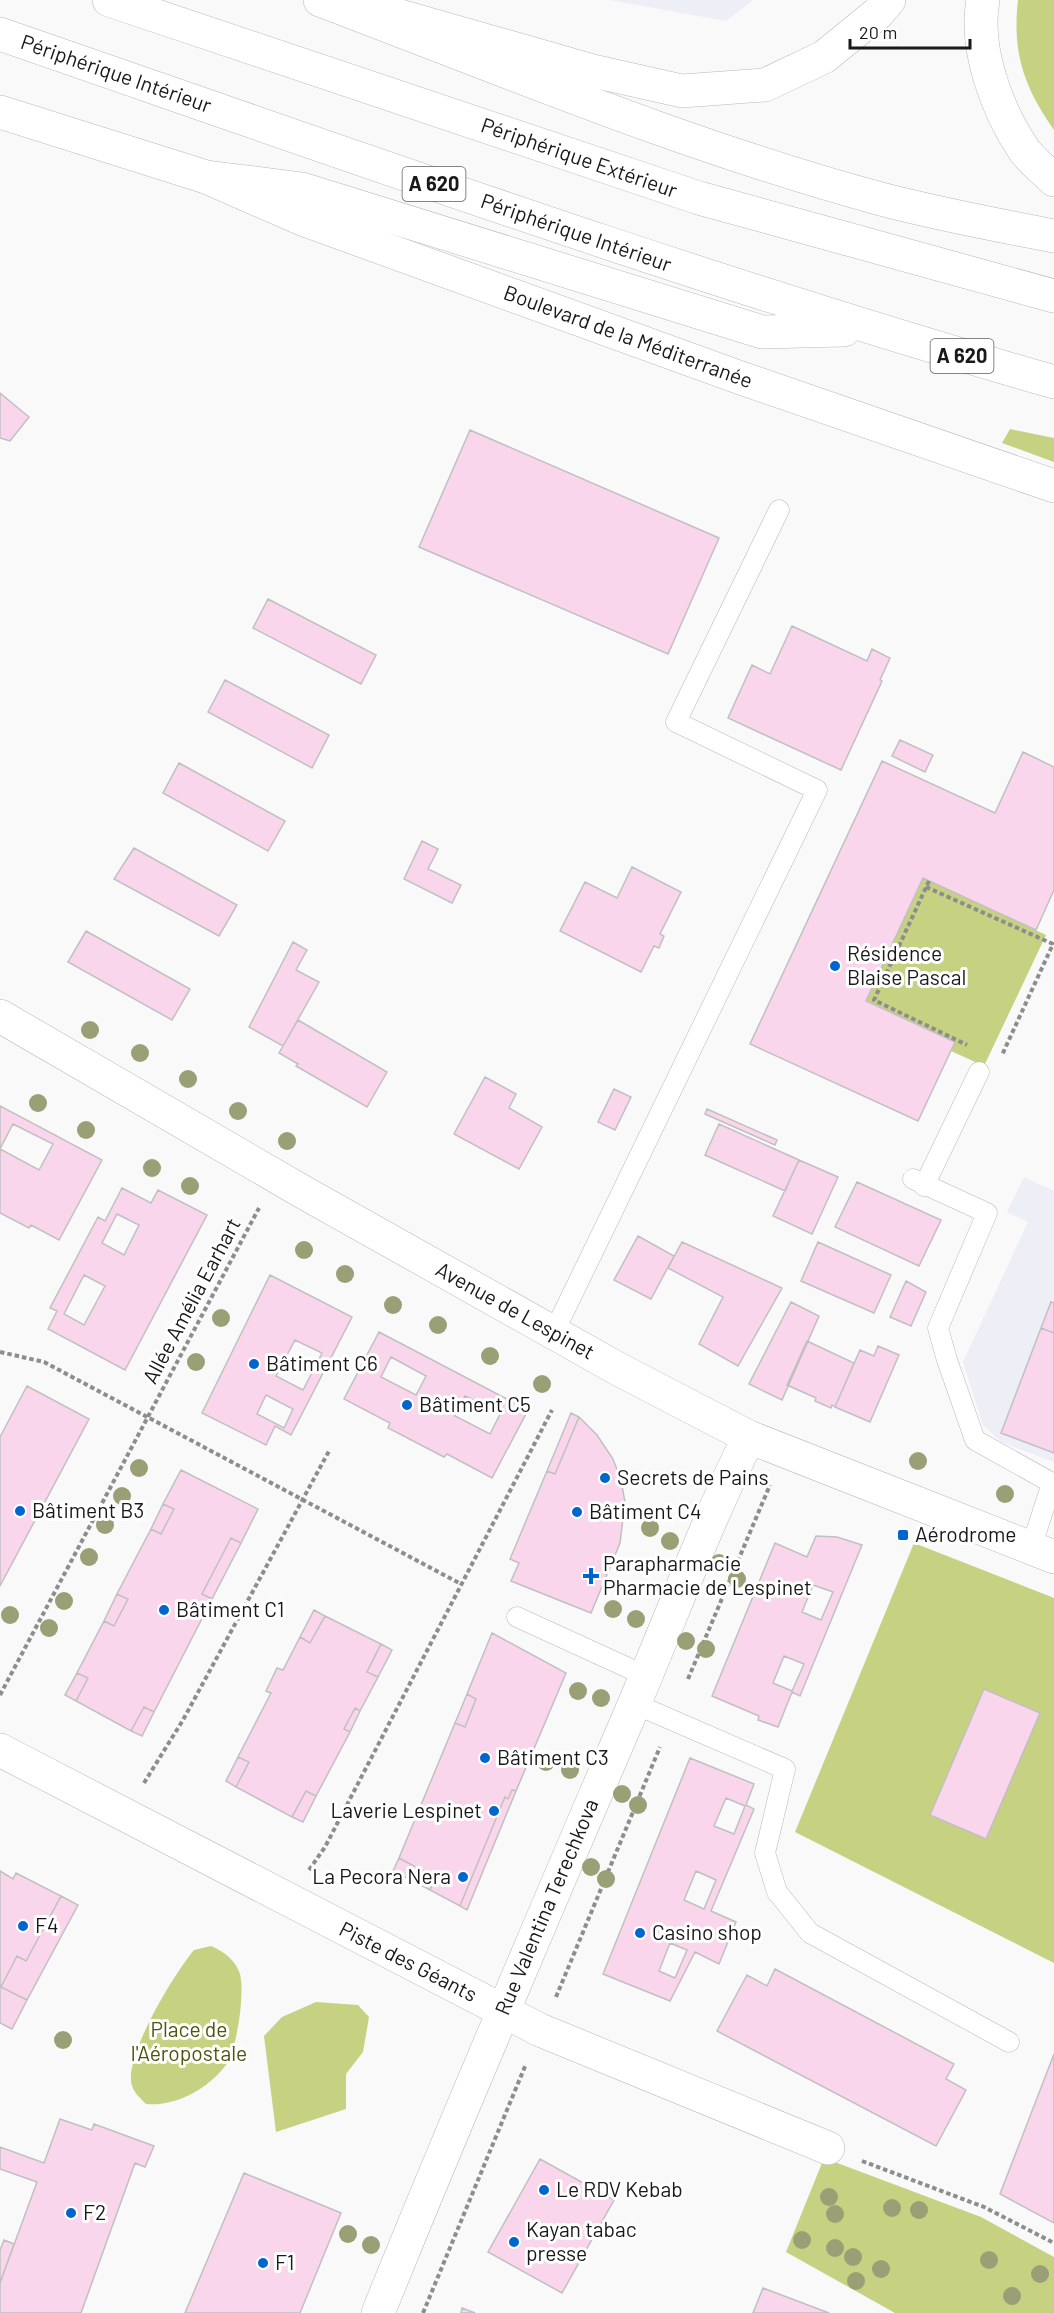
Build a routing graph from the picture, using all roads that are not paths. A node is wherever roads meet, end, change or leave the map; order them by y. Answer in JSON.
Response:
{"nodes":[{"id":1,"x":109,"y":0,"type":"edge"},
{"id":2,"x":320,"y":0,"type":"edge"},
{"id":3,"x":340,"y":0,"type":"edge"},
{"id":4,"x":889,"y":0,"type":"edge"},
{"id":5,"x":983,"y":0,"type":"edge"},
{"id":6,"x":0,"y":34,"type":"edge"},
{"id":7,"x":0,"y":112,"type":"edge"},
{"id":8,"x":206,"y":177,"type":"junction"},
{"id":9,"x":1054,"y":180,"type":"edge"},
{"id":10,"x":1054,"y":236,"type":"edge"},
{"id":11,"x":1054,"y":296,"type":"edge"},
{"id":12,"x":870,"y":329,"type":"junction"},
{"id":13,"x":1054,"y":382,"type":"edge"},
{"id":14,"x":1054,"y":486,"type":"edge"},
{"id":15,"x":779,"y":510,"type":"dead end"},
{"id":16,"x":0,"y":1016,"type":"edge"},
{"id":17,"x":979,"y":1072,"type":"dead end"},
{"id":18,"x":554,"y":1332,"type":"junction"},
{"id":19,"x":749,"y":1437,"type":"junction"},
{"id":20,"x":1042,"y":1552,"type":"edge"},
{"id":21,"x":517,"y":1617,"type":"dead end"},
{"id":22,"x":640,"y":1690,"type":"junction"},
{"id":23,"x":0,"y":1750,"type":"edge"},
{"id":24,"x":503,"y":2010,"type":"junction"},
{"id":25,"x":1009,"y":2042,"type":"dead end"},
{"id":26,"x":828,"y":2148,"type":"road end"},
{"id":27,"x":378,"y":2313,"type":"edge"}],
"edges":[{"from":1,"to":11,"type":"main road","name":"Périphérique Extérieur"},
{"from":2,"to":10,"type":"main road"},
{"from":3,"to":4,"type":"main road"},
{"from":5,"to":9,"type":"main road"},
{"from":6,"to":12,"type":"main road","name":"Périphérique Intérieur","number":"A 620"},
{"from":7,"to":8,"type":"main road"},
{"from":8,"to":12,"type":"main road"},
{"from":8,"to":14,"type":"main road","name":"Boulevard de la Méditerranée"},
{"from":12,"to":13,"type":"main road","name":"Périphérique Intérieur","number":"A 620"},
{"from":15,"to":18,"type":"lane"},
{"from":16,"to":18,"type":"main road","name":"Avenue de Lespinet"},
{"from":17,"to":20,"type":"lane"},
{"from":18,"to":19,"type":"main road","name":"Avenue de Lespinet"},
{"from":19,"to":20,"type":"main road","name":"Avenue de Lespinet"},
{"from":19,"to":22,"type":"main road","name":"Rue Valentina Terechkova"},
{"from":21,"to":22,"type":"lane"},
{"from":22,"to":24,"type":"main road","name":"Rue Valentina Terechkova"},
{"from":22,"to":25,"type":"lane"},
{"from":23,"to":24,"type":"main road","name":"Piste des Géants"},
{"from":24,"to":26,"type":"main road","name":"Piste des Géants"},
{"from":24,"to":27,"type":"main road","name":"Rue Valentina Terechkova"}]}
